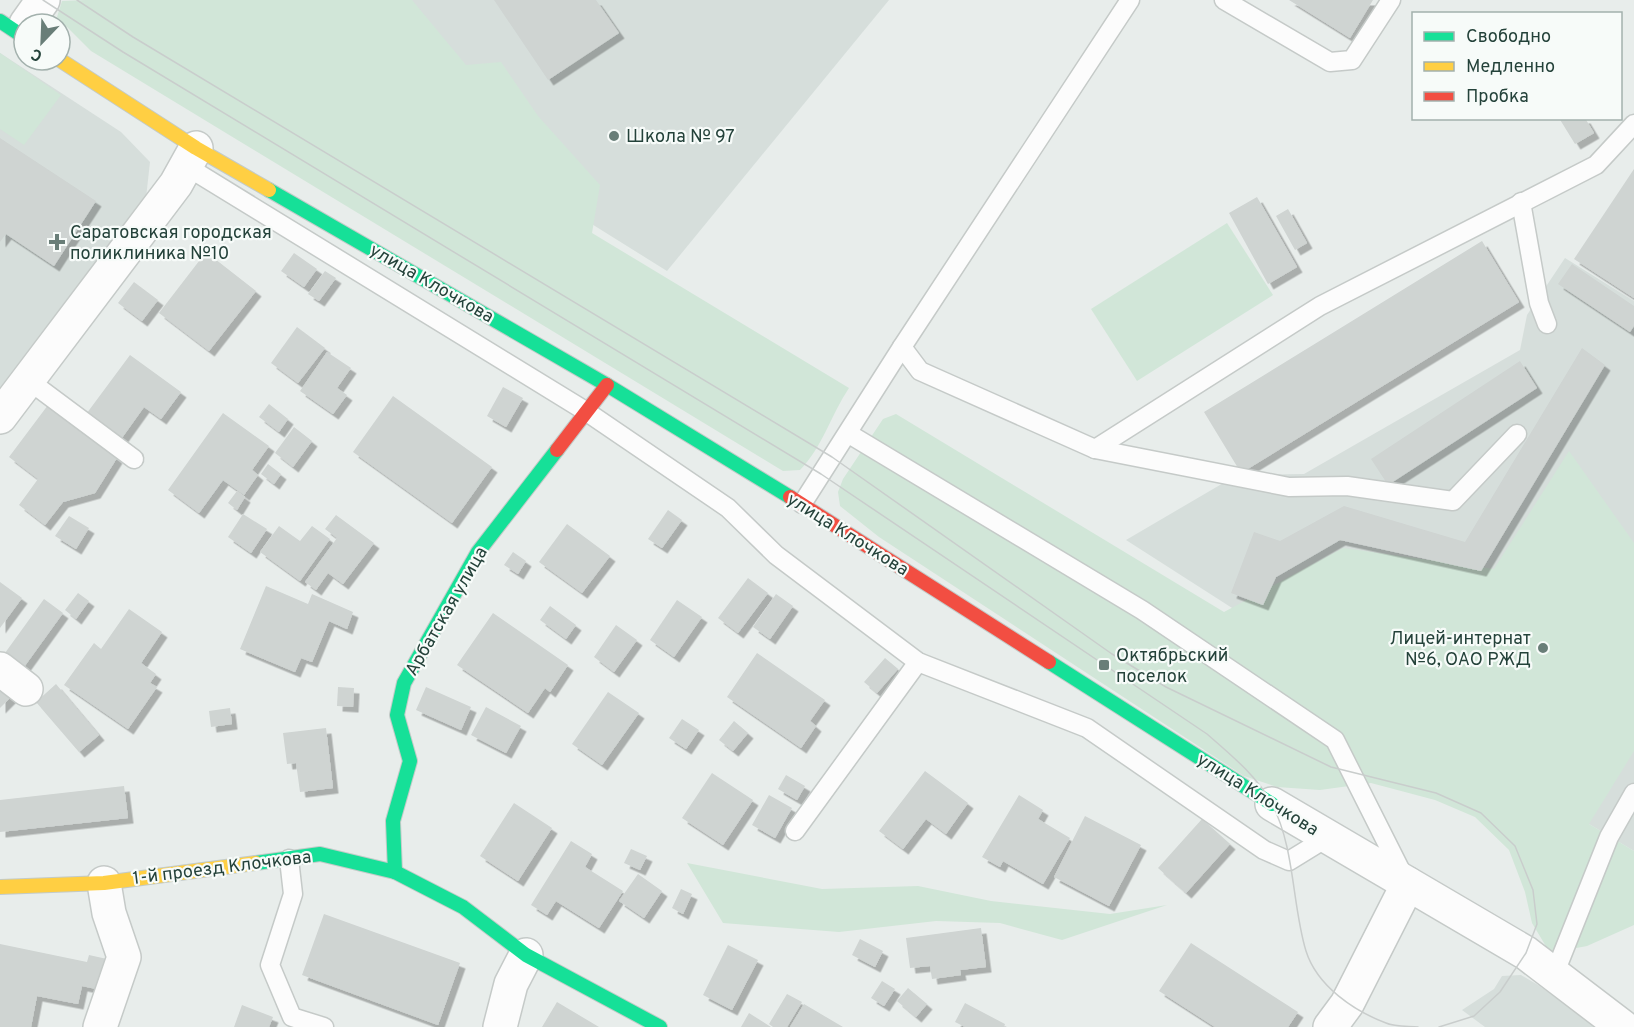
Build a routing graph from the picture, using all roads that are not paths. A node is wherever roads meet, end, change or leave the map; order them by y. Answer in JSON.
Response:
{"nodes":[{"id":1,"x":43,"y":0,"type":"edge"},
{"id":2,"x":1130,"y":0,"type":"edge"},
{"id":3,"x":1224,"y":0,"type":"edge"},
{"id":4,"x":1391,"y":0,"type":"edge"},
{"id":5,"x":1243,"y":5,"type":"edge"},
{"id":6,"x":33,"y":12,"type":"edge"},
{"id":7,"x":72,"y":69,"type":"edge"},
{"id":8,"x":1634,"y":124,"type":"edge"},
{"id":9,"x":191,"y":157,"type":"junction"},
{"id":10,"x":1521,"y":202,"type":"junction"},
{"id":11,"x":1547,"y":324,"type":"dead end"},
{"id":12,"x":902,"y":347,"type":"junction"},
{"id":13,"x":28,"y":380,"type":"junction"},
{"id":14,"x":607,"y":385,"type":"junction"},
{"id":15,"x":586,"y":412,"type":"junction"},
{"id":16,"x":0,"y":417,"type":"edge"},
{"id":17,"x":849,"y":434,"type":"junction"},
{"id":18,"x":1517,"y":434,"type":"dead end"},
{"id":19,"x":1095,"y":449,"type":"junction"},
{"id":20,"x":134,"y":459,"type":"dead end"},
{"id":21,"x":802,"y":504,"type":"junction"},
{"id":22,"x":918,"y":662,"type":"junction"},
{"id":23,"x":0,"y":669,"type":"edge"},
{"id":24,"x":26,"y":689,"type":"dead end"},
{"id":25,"x":1634,"y":793,"type":"edge"},
{"id":26,"x":1272,"y":804,"type":"joint"},
{"id":27,"x":795,"y":831,"type":"dead end"},
{"id":28,"x":1328,"y":837,"type":"junction"},
{"id":29,"x":289,"y":859,"type":"junction"},
{"id":30,"x":395,"y":872,"type":"junction"},
{"id":31,"x":104,"y":883,"type":"junction"},
{"id":32,"x":1408,"y":884,"type":"junction"},
{"id":33,"x":0,"y":887,"type":"edge"},
{"id":34,"x":526,"y":955,"type":"junction"},
{"id":35,"x":1554,"y":975,"type":"junction"},
{"id":36,"x":1634,"y":1023,"type":"edge"},
{"id":37,"x":99,"y":1027,"type":"edge"},
{"id":38,"x":324,"y":1027,"type":"edge"},
{"id":39,"x":500,"y":1027,"type":"edge"},
{"id":40,"x":660,"y":1027,"type":"edge"},
{"id":41,"x":1330,"y":1027,"type":"edge"},
{"id":42,"x":1623,"y":1027,"type":"edge"},
{"id":43,"x":1629,"y":1027,"type":"edge"}],
"edges":[{"from":1,"to":6,"type":"street"},
{"from":2,"to":12,"type":"lane"},
{"from":3,"to":5,"type":"lane"},
{"from":4,"to":5,"type":"lane"},
{"from":7,"to":9,"type":"street","name":"улица Клочкова"},
{"from":8,"to":10,"type":"lane"},
{"from":9,"to":13,"type":"street"},
{"from":9,"to":14,"type":"street","name":"улица Клочкова"},
{"from":9,"to":15,"type":"lane"},
{"from":10,"to":11,"type":"lane"},
{"from":10,"to":19,"type":"lane"},
{"from":12,"to":17,"type":"lane"},
{"from":12,"to":19,"type":"lane"},
{"from":13,"to":16,"type":"street"},
{"from":13,"to":20,"type":"lane"},
{"from":14,"to":15,"type":"street","name":"Арбатская улица"},
{"from":14,"to":21,"type":"street","name":"улица Клочкова"},
{"from":15,"to":22,"type":"lane"},
{"from":15,"to":30,"type":"street","name":"Арбатская улица"},
{"from":17,"to":21,"type":"lane"},
{"from":17,"to":32,"type":"lane"},
{"from":18,"to":19,"type":"lane"},
{"from":21,"to":26,"type":"street","name":"улица Клочкова"},
{"from":22,"to":27,"type":"lane"},
{"from":22,"to":28,"type":"lane"},
{"from":23,"to":24,"type":"street"},
{"from":25,"to":35,"type":"lane"},
{"from":26,"to":28,"type":"street","name":"улица Клочкова"},
{"from":28,"to":32,"type":"street","name":"улица Клочкова"},
{"from":29,"to":30,"type":"street","name":"1-й проезд Клочкова"},
{"from":29,"to":31,"type":"street","name":"1-й проезд Клочкова"},
{"from":29,"to":38,"type":"lane"},
{"from":30,"to":34,"type":"street","name":"1-й проезд Клочкова"},
{"from":31,"to":33,"type":"street","name":"1-й проезд Клочкова"},
{"from":31,"to":37,"type":"street"},
{"from":32,"to":35,"type":"street","name":"улица Клочкова"},
{"from":32,"to":41,"type":"street"},
{"from":34,"to":39,"type":"street"},
{"from":34,"to":40,"type":"street","name":"1-й проезд Клочкова"},
{"from":35,"to":42,"type":"street","name":"улица Клочкова"},
{"from":36,"to":43,"type":"street"}]}
